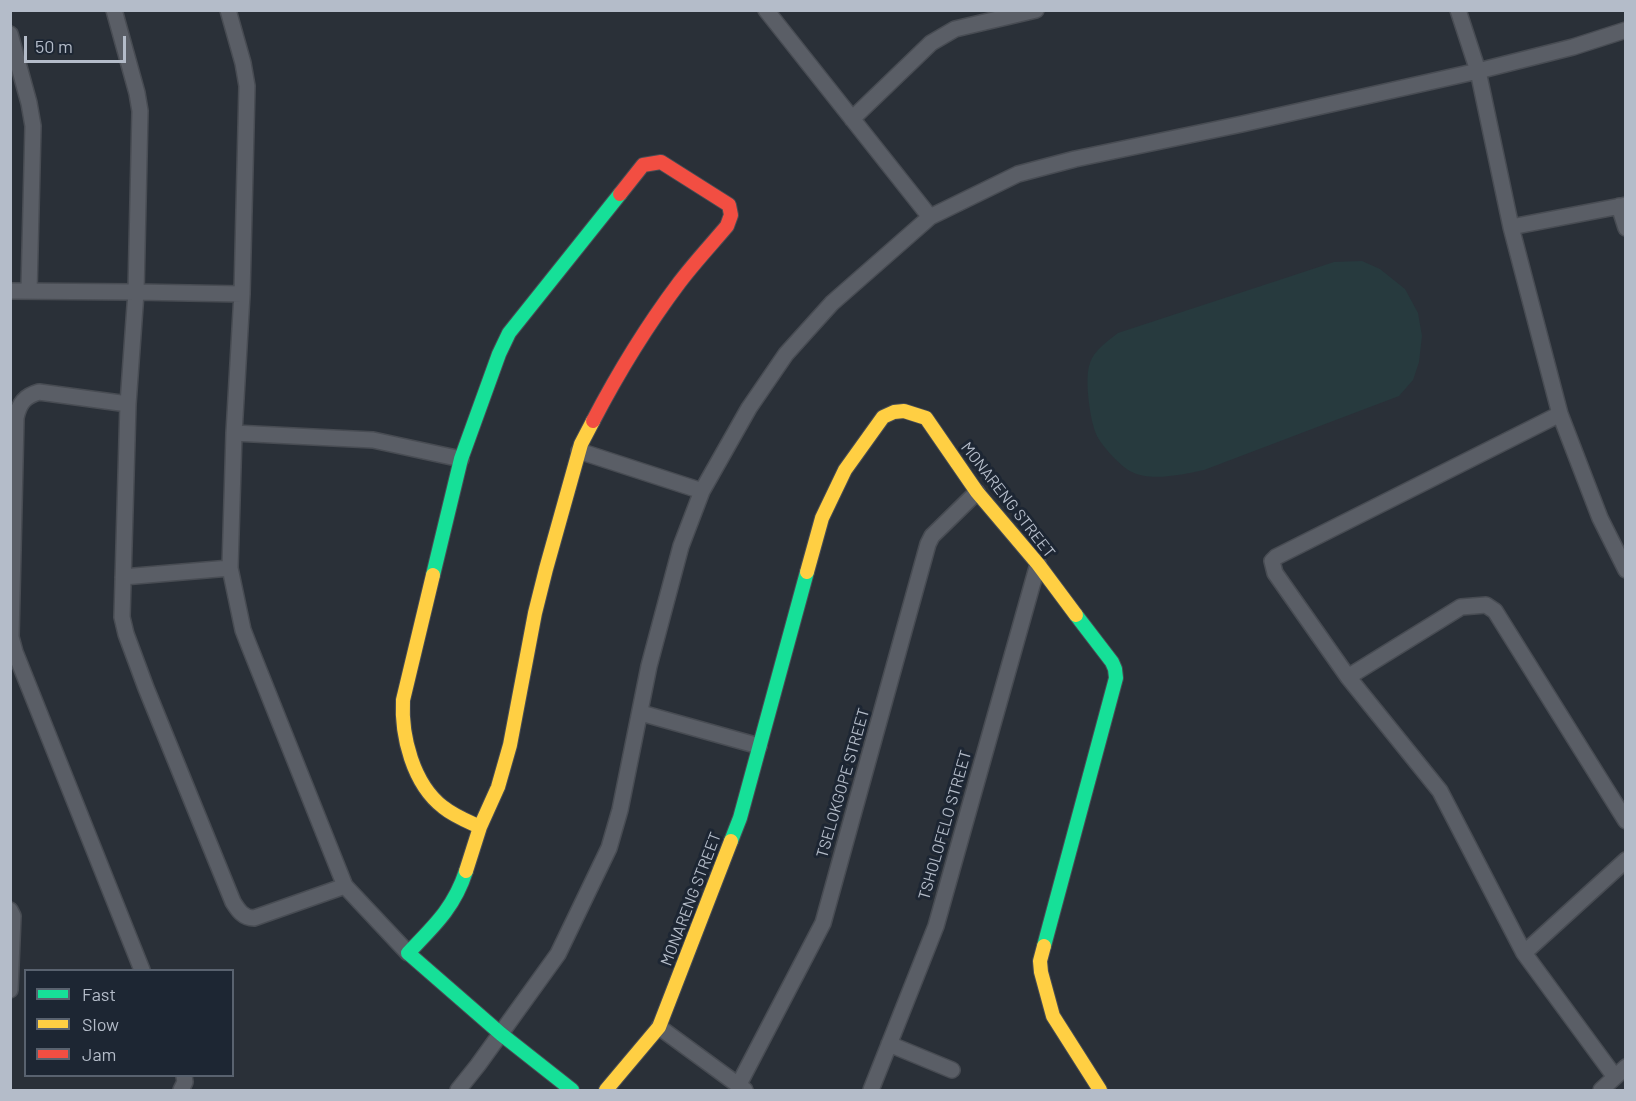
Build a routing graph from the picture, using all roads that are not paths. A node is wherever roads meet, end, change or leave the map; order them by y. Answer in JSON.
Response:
{"nodes":[{"id":1,"x":114,"y":10,"type":"edge"},
{"id":2,"x":228,"y":10,"type":"edge"},
{"id":3,"x":766,"y":10,"type":"edge"},
{"id":4,"x":1036,"y":10,"type":"edge"},
{"id":5,"x":1458,"y":10,"type":"edge"},
{"id":6,"x":1626,"y":30,"type":"edge"},
{"id":7,"x":10,"y":34,"type":"edge"},
{"id":8,"x":1478,"y":71,"type":"junction"},
{"id":9,"x":852,"y":119,"type":"junction"},
{"id":10,"x":1622,"y":206,"type":"edge"},
{"id":11,"x":930,"y":218,"type":"junction"},
{"id":12,"x":1511,"y":227,"type":"junction"},
{"id":13,"x":1626,"y":228,"type":"edge"},
{"id":14,"x":10,"y":291,"type":"edge"},
{"id":15,"x":29,"y":291,"type":"junction"},
{"id":16,"x":136,"y":291,"type":"junction"},
{"id":17,"x":242,"y":294,"type":"junction"},
{"id":18,"x":128,"y":404,"type":"junction"},
{"id":19,"x":1560,"y":414,"type":"junction"},
{"id":20,"x":234,"y":433,"type":"junction"},
{"id":21,"x":579,"y":451,"type":"junction"},
{"id":22,"x":461,"y":459,"type":"junction"},
{"id":23,"x":702,"y":491,"type":"junction"},
{"id":24,"x":976,"y":492,"type":"junction"},
{"id":25,"x":1038,"y":564,"type":"junction"},
{"id":26,"x":230,"y":568,"type":"junction"},
{"id":27,"x":1626,"y":570,"type":"edge"},
{"id":28,"x":123,"y":578,"type":"junction"},
{"id":29,"x":1348,"y":677,"type":"junction"},
{"id":30,"x":641,"y":713,"type":"junction"},
{"id":31,"x":759,"y":746,"type":"junction"},
{"id":32,"x":1626,"y":821,"type":"edge"},
{"id":33,"x":480,"y":828,"type":"junction"},
{"id":34,"x":1626,"y":860,"type":"edge"},
{"id":35,"x":345,"y":885,"type":"junction"},
{"id":36,"x":10,"y":910,"type":"edge"},
{"id":37,"x":408,"y":953,"type":"junction"},
{"id":38,"x":1524,"y":953,"type":"junction"},
{"id":39,"x":142,"y":969,"type":"edge"},
{"id":40,"x":10,"y":990,"type":"edge"},
{"id":41,"x":659,"y":1027,"type":"junction"},
{"id":42,"x":501,"y":1034,"type":"junction"},
{"id":43,"x":889,"y":1044,"type":"junction"},
{"id":44,"x":952,"y":1070,"type":"dead end"},
{"id":45,"x":1620,"y":1072,"type":"edge"},
{"id":46,"x":741,"y":1088,"type":"edge"},
{"id":47,"x":458,"y":1090,"type":"edge"},
{"id":48,"x":572,"y":1090,"type":"edge"},
{"id":49,"x":606,"y":1090,"type":"edge"},
{"id":50,"x":871,"y":1090,"type":"edge"},
{"id":51,"x":1100,"y":1090,"type":"edge"},
{"id":52,"x":1601,"y":1090,"type":"edge"}],
"edges":[{"from":1,"to":16,"type":"street"},
{"from":2,"to":17,"type":"street"},
{"from":3,"to":9,"type":"street"},
{"from":4,"to":9,"type":"street"},
{"from":5,"to":8,"type":"street"},
{"from":6,"to":8,"type":"street"},
{"from":7,"to":15,"type":"street"},
{"from":8,"to":11,"type":"street"},
{"from":8,"to":12,"type":"street"},
{"from":9,"to":11,"type":"street"},
{"from":10,"to":12,"type":"street"},
{"from":10,"to":13,"type":"street"},
{"from":11,"to":23,"type":"street"},
{"from":12,"to":19,"type":"street"},
{"from":14,"to":15,"type":"street"},
{"from":15,"to":16,"type":"street"},
{"from":16,"to":17,"type":"street"},
{"from":16,"to":18,"type":"street"},
{"from":17,"to":20,"type":"street"},
{"from":18,"to":28,"type":"street"},
{"from":18,"to":39,"type":"street"},
{"from":19,"to":27,"type":"street"},
{"from":19,"to":29,"type":"street"},
{"from":20,"to":22,"type":"street"},
{"from":20,"to":26,"type":"street"},
{"from":21,"to":22,"type":"street"},
{"from":21,"to":23,"type":"street"},
{"from":21,"to":33,"type":"street"},
{"from":22,"to":33,"type":"street"},
{"from":23,"to":30,"type":"street"},
{"from":24,"to":25,"type":"street","name":"MONARENG STREET"},
{"from":24,"to":31,"type":"street","name":"MONARENG STREET"},
{"from":24,"to":46,"type":"street","name":"TSELOKGOPE STREET"},
{"from":25,"to":43,"type":"street","name":"TSHOLOFELO STREET"},
{"from":25,"to":51,"type":"street","name":"MONARENG STREET"},
{"from":26,"to":28,"type":"street"},
{"from":26,"to":35,"type":"street"},
{"from":28,"to":35,"type":"street"},
{"from":29,"to":32,"type":"street"},
{"from":29,"to":38,"type":"street"},
{"from":30,"to":31,"type":"street"},
{"from":30,"to":42,"type":"street"},
{"from":31,"to":41,"type":"street","name":"MONARENG STREET"},
{"from":33,"to":37,"type":"street"},
{"from":34,"to":38,"type":"street"},
{"from":35,"to":37,"type":"street"},
{"from":36,"to":40,"type":"street"},
{"from":37,"to":42,"type":"street"},
{"from":38,"to":45,"type":"street"},
{"from":41,"to":46,"type":"street"},
{"from":41,"to":49,"type":"street","name":"MONARENG STREET"},
{"from":42,"to":47,"type":"street"},
{"from":42,"to":48,"type":"street"},
{"from":43,"to":44,"type":"street"},
{"from":43,"to":50,"type":"street","name":"TSHOLOFELO STREET"},
{"from":45,"to":52,"type":"street"}]}
